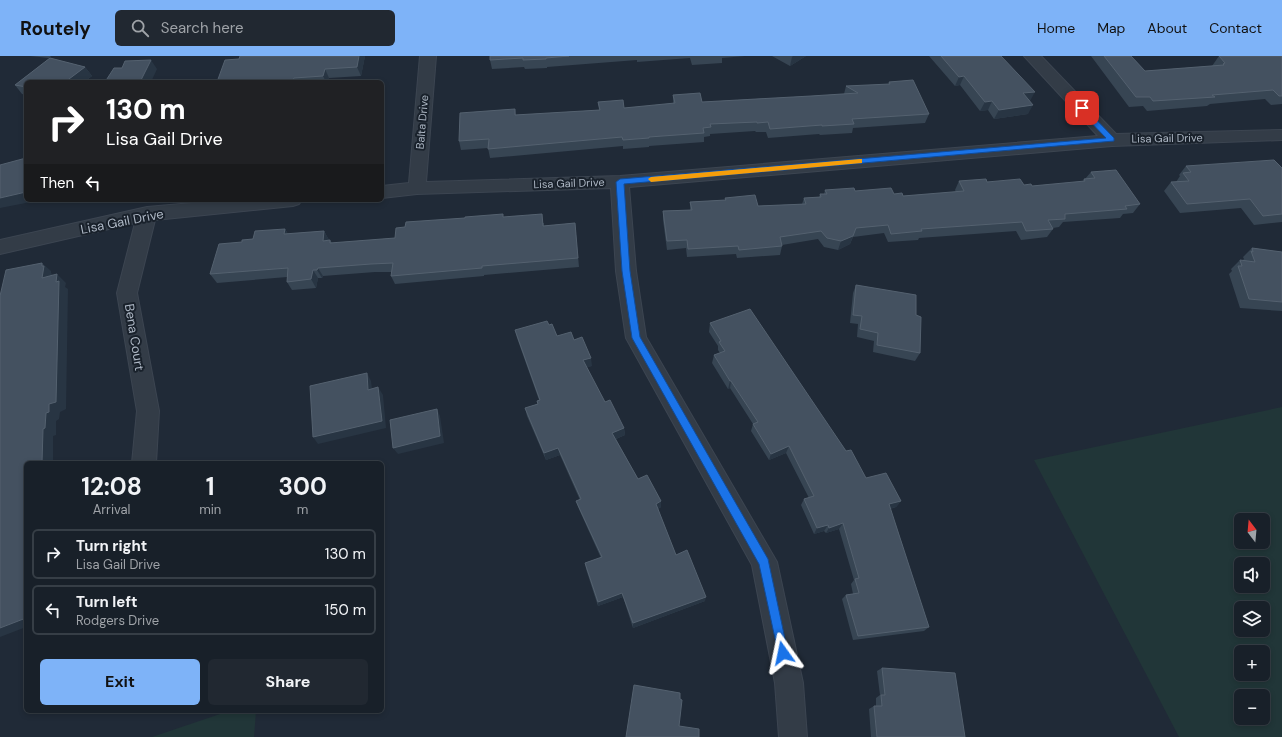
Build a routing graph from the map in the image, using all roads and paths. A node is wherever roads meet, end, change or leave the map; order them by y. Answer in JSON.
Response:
{"nodes":[{"id":1,"x":428,"y":56,"type":"edge"},
{"id":2,"x":1032,"y":56,"type":"edge"},
{"id":3,"x":1282,"y":135,"type":"edge"},
{"id":4,"x":1112,"y":140,"type":"junction"},
{"id":5,"x":620,"y":182,"type":"junction"},
{"id":6,"x":417,"y":188,"type":"junction"},
{"id":7,"x":384,"y":192,"type":"edge"},
{"id":8,"x":272,"y":202,"type":"edge"},
{"id":9,"x":147,"y":214,"type":"junction"},
{"id":10,"x":0,"y":247,"type":"edge"},
{"id":11,"x":144,"y":461,"type":"edge"},
{"id":12,"x":793,"y":737,"type":"edge"}],
"edges":[{"from":1,"to":6,"type":"street","name":"Balta Drive"},
{"from":2,"to":4,"type":"street"},
{"from":3,"to":4,"type":"street","name":"Lisa Gail Drive"},
{"from":4,"to":5,"type":"street","name":"Lisa Gail Drive"},
{"from":5,"to":6,"type":"street","name":"Lisa Gail Drive"},
{"from":5,"to":12,"type":"street"},
{"from":6,"to":7,"type":"street","name":"Lisa Gail Drive"},
{"from":8,"to":9,"type":"street","name":"Lisa Gail Drive"},
{"from":9,"to":10,"type":"street","name":"Lisa Gail Drive"},
{"from":9,"to":11,"type":"street","name":"Bena Court"}]}
